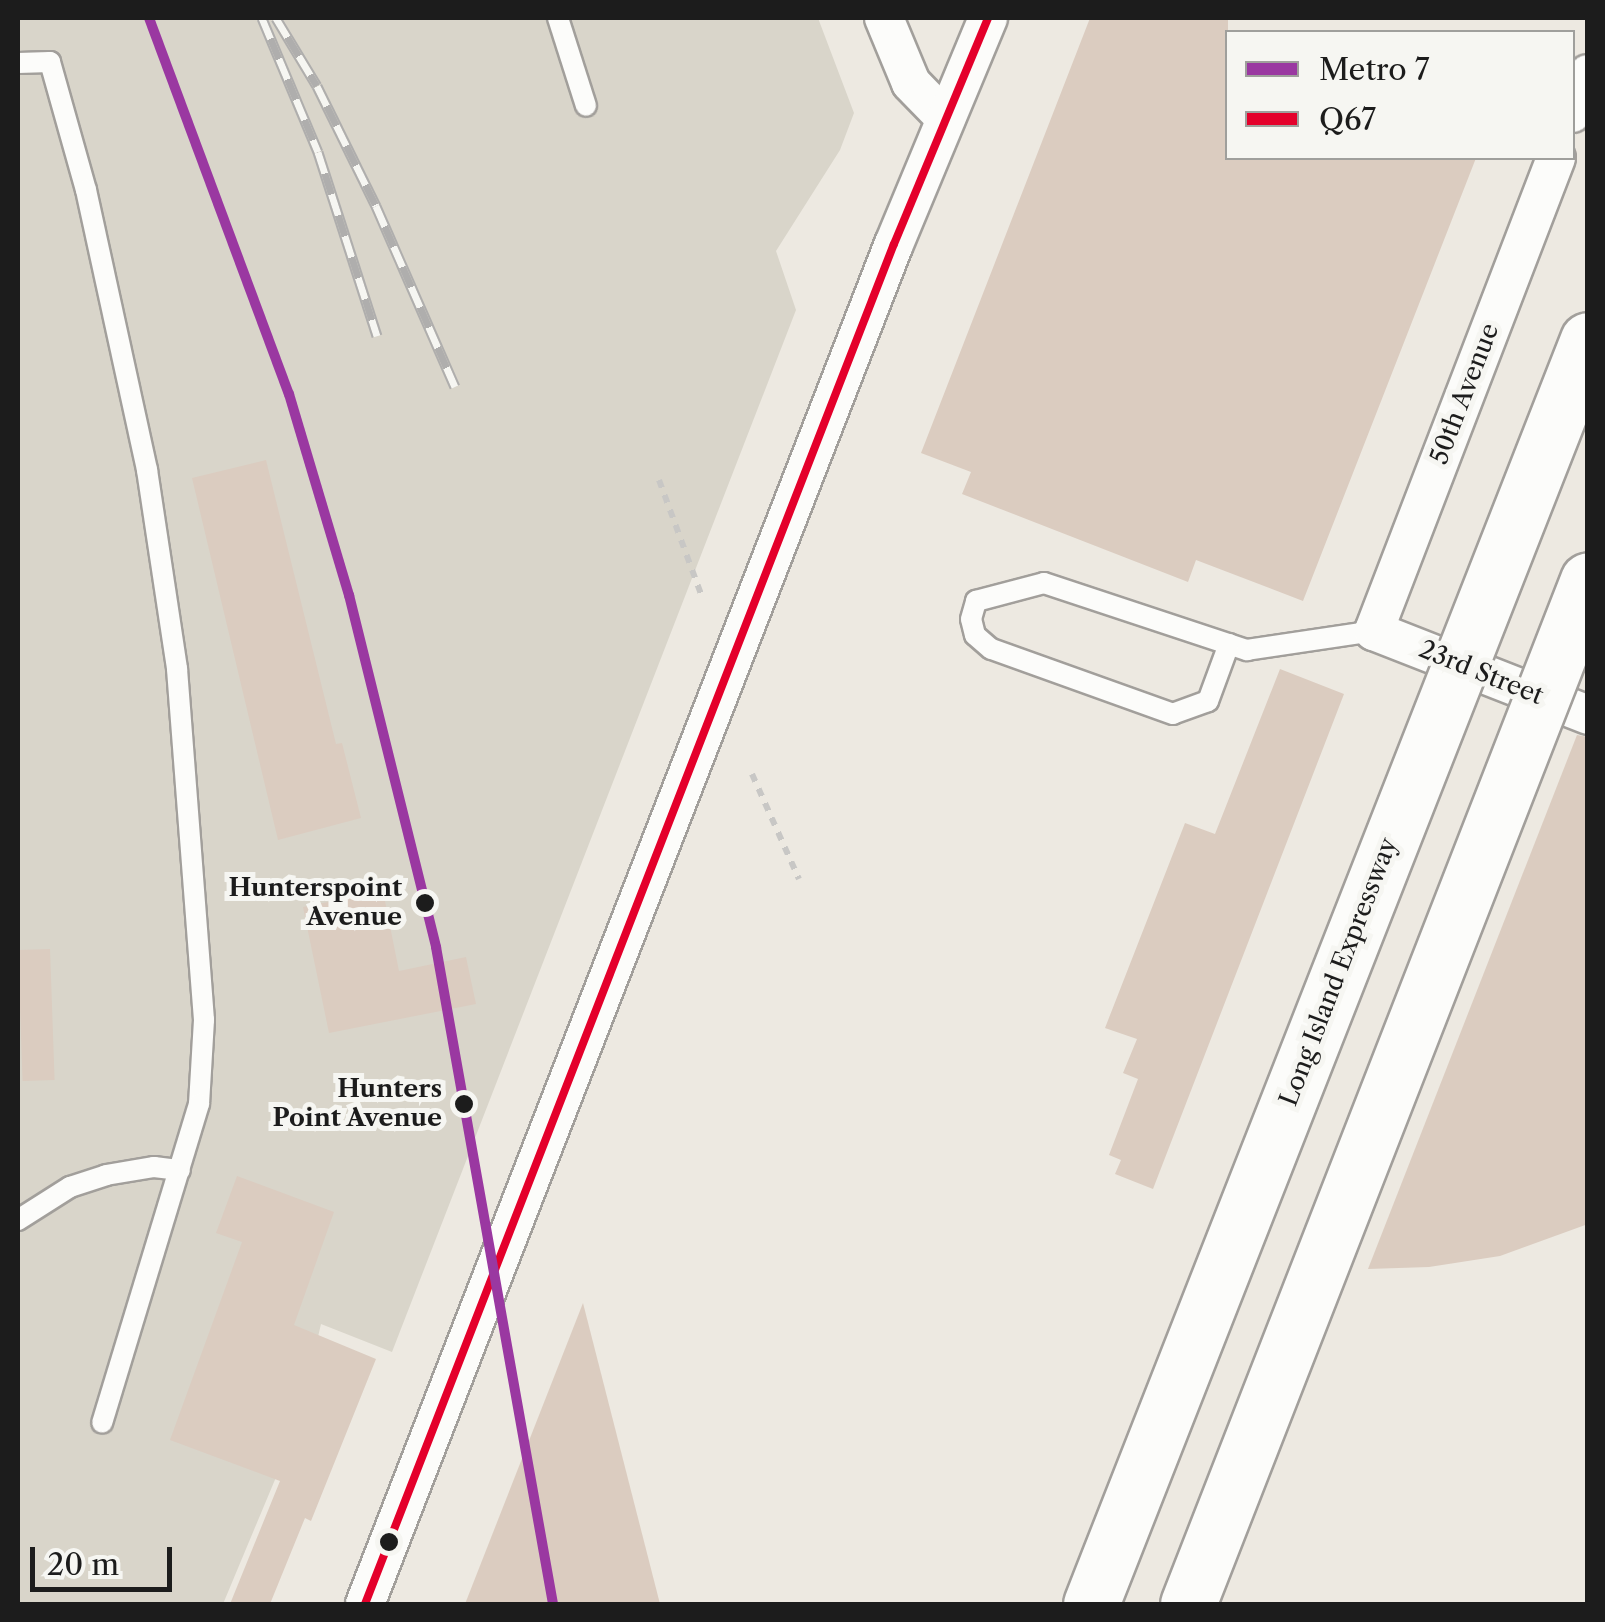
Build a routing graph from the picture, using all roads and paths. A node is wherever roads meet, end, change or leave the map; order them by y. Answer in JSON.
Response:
{"nodes":[{"id":1,"x":558,"y":18,"type":"edge"},
{"id":2,"x":884,"y":18,"type":"edge"},
{"id":3,"x":988,"y":18,"type":"edge"},
{"id":4,"x":18,"y":63,"type":"edge"},
{"id":5,"x":1588,"y":74,"type":"edge"},
{"id":6,"x":586,"y":106,"type":"dead end"},
{"id":7,"x":1575,"y":106,"type":"edge"},
{"id":8,"x":945,"y":118,"type":"junction"},
{"id":9,"x":1555,"y":160,"type":"edge"},
{"id":10,"x":1588,"y":340,"type":"edge"},
{"id":11,"x":658,"y":480,"type":"dead end"},
{"id":12,"x":1588,"y":580,"type":"edge"},
{"id":13,"x":700,"y":594,"type":"dead end"},
{"id":14,"x":1374,"y":631,"type":"junction"},
{"id":15,"x":1229,"y":644,"type":"junction"},
{"id":16,"x":1588,"y":715,"type":"edge"},
{"id":17,"x":752,"y":774,"type":"dead end"},
{"id":18,"x":799,"y":879,"type":"dead end"},
{"id":19,"x":180,"y":1170,"type":"junction"},
{"id":20,"x":18,"y":1220,"type":"edge"},
{"id":21,"x":102,"y":1423,"type":"dead end"},
{"id":22,"x":365,"y":1604,"type":"edge"},
{"id":23,"x":1090,"y":1604,"type":"edge"},
{"id":24,"x":1188,"y":1604,"type":"edge"}],
"edges":[{"from":1,"to":6,"type":"lane"},
{"from":2,"to":8,"type":"street"},
{"from":3,"to":8,"type":"street"},
{"from":4,"to":19,"type":"lane"},
{"from":5,"to":7,"type":"street"},
{"from":8,"to":22,"type":"street"},
{"from":9,"to":14,"type":"street","name":"50th Avenue"},
{"from":10,"to":23,"type":"highway","name":"Long Island Expressway","bridge":true},
{"from":11,"to":13,"type":"path"},
{"from":12,"to":24,"type":"highway","bridge":true},
{"from":14,"to":15,"type":"lane"},
{"from":14,"to":16,"type":"street","name":"23rd Street"},
{"from":15,"to":15,"type":"lane"},
{"from":17,"to":18,"type":"path"},
{"from":19,"to":20,"type":"lane"},
{"from":19,"to":21,"type":"lane"}]}
